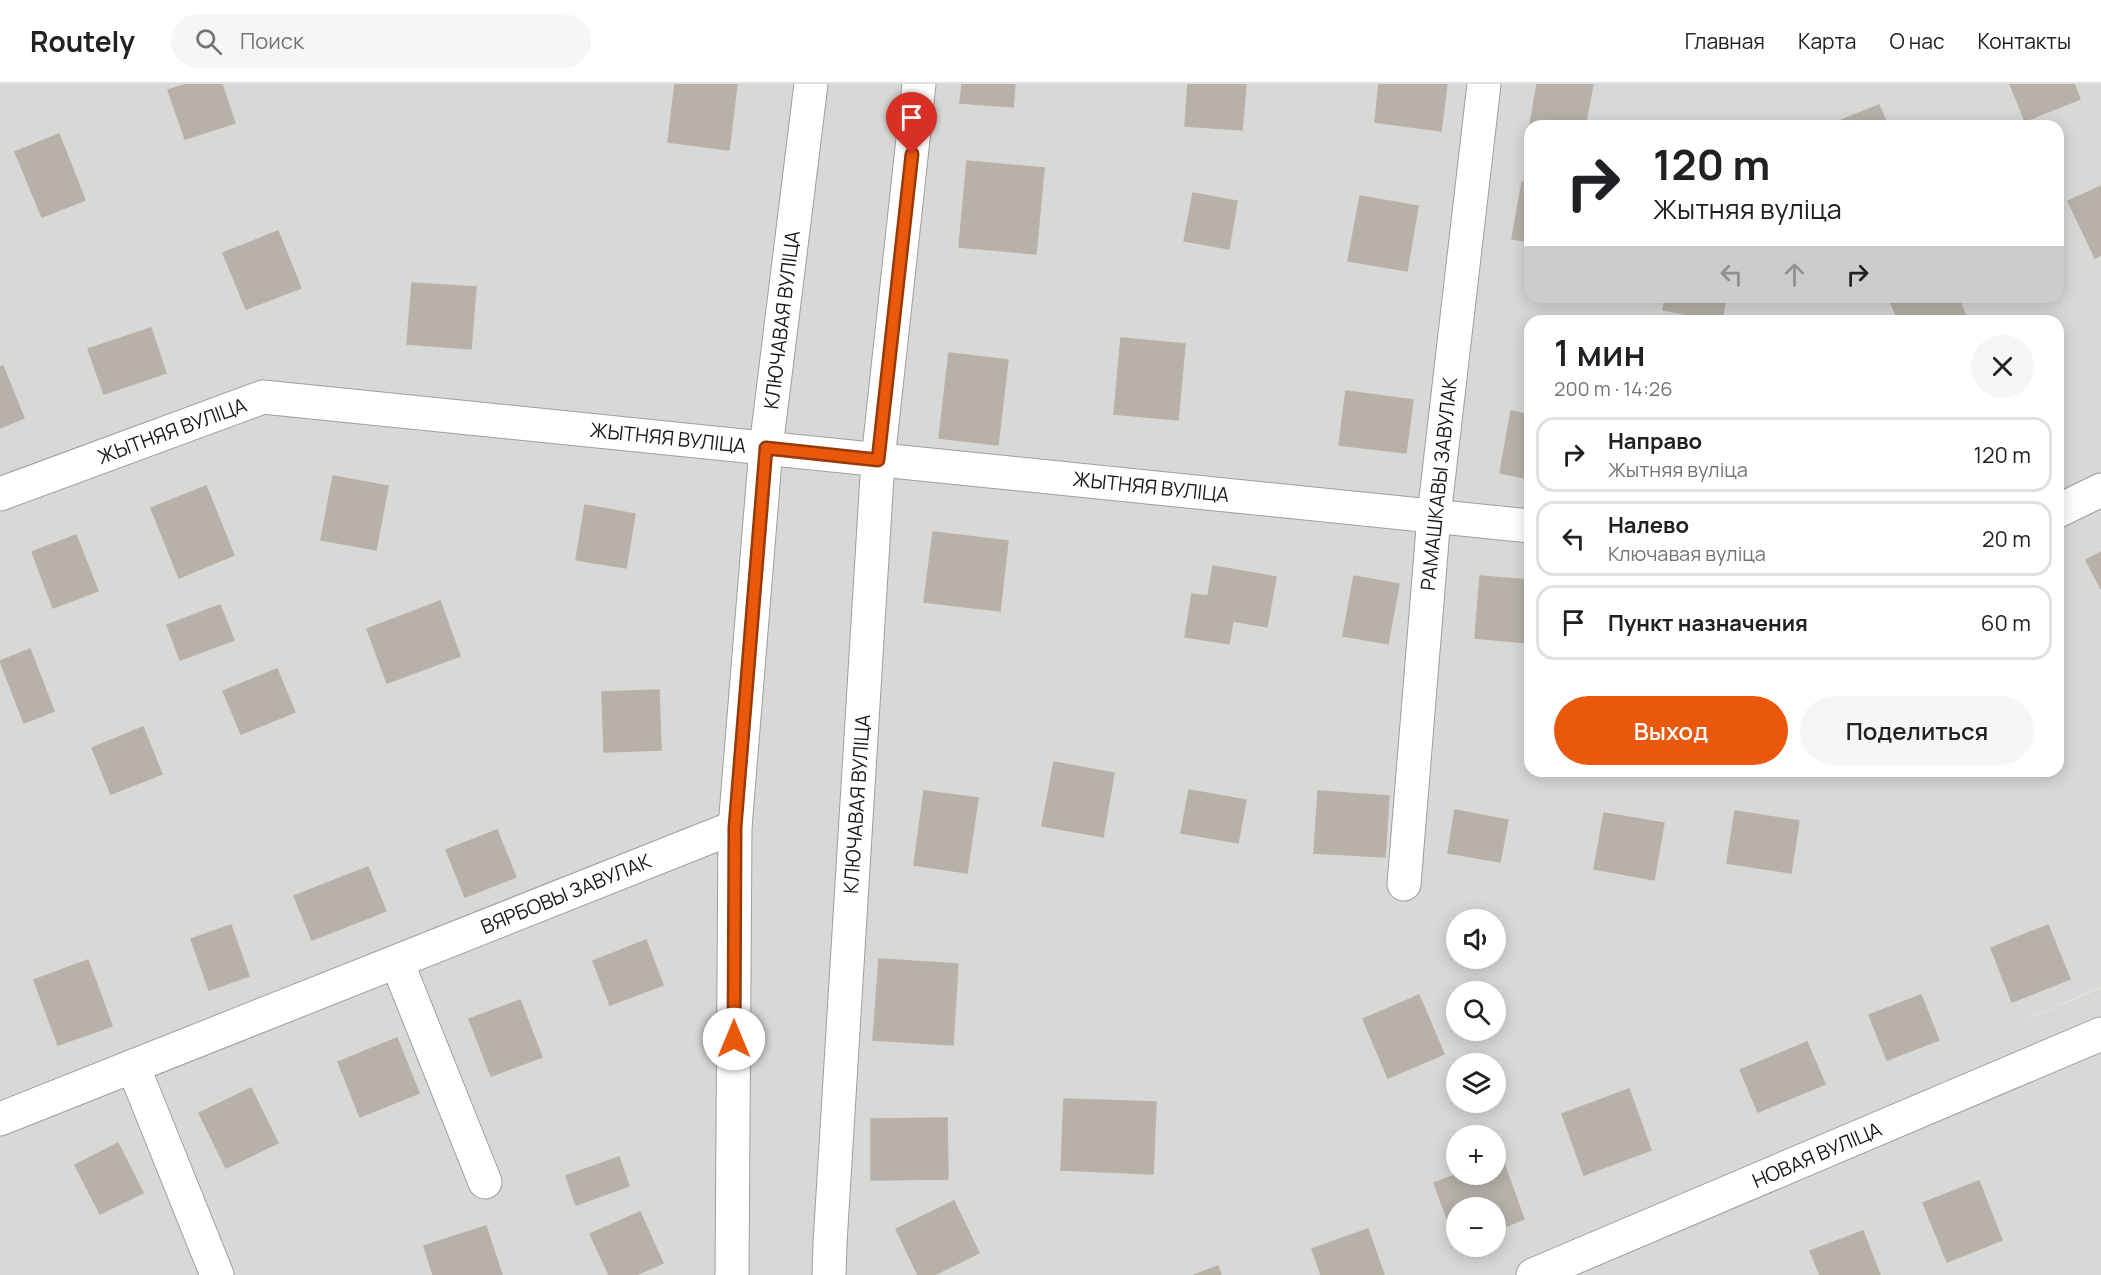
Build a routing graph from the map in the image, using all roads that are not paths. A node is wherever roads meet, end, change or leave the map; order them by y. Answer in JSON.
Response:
{"nodes":[{"id":1,"x":811,"y":84,"type":"edge"},
{"id":2,"x":919,"y":84,"type":"edge"},
{"id":3,"x":1484,"y":84,"type":"edge"},
{"id":4,"x":766,"y":448,"type":"junction"},
{"id":5,"x":878,"y":460,"type":"junction"},
{"id":6,"x":2101,"y":490,"type":"edge"},
{"id":7,"x":0,"y":494,"type":"edge"},
{"id":8,"x":2064,"y":508,"type":"edge"},
{"id":9,"x":1434,"y":516,"type":"junction"},
{"id":10,"x":1524,"y":524,"type":"edge"},
{"id":11,"x":735,"y":827,"type":"junction"},
{"id":12,"x":1404,"y":884,"type":"dead end"},
{"id":13,"x":397,"y":962,"type":"junction"},
{"id":14,"x":2101,"y":1034,"type":"edge"},
{"id":15,"x":133,"y":1066,"type":"junction"},
{"id":16,"x":0,"y":1119,"type":"edge"},
{"id":17,"x":485,"y":1182,"type":"dead end"},
{"id":18,"x":217,"y":1275,"type":"edge"},
{"id":19,"x":732,"y":1275,"type":"edge"},
{"id":20,"x":829,"y":1275,"type":"edge"},
{"id":21,"x":1533,"y":1275,"type":"edge"}],
"edges":[{"from":1,"to":4,"type":"street","name":"КЛЮЧАВАЯ ВУЛІЦА"},
{"from":2,"to":5,"type":"street","name":"КЛЮЧАВАЯ ВУЛІЦА"},
{"from":3,"to":9,"type":"street","name":"РАМАШКАВЫ ЗАВУЛАК"},
{"from":4,"to":5,"type":"street","name":"ЖЫТНЯЯ ВУЛІЦА"},
{"from":4,"to":7,"type":"street","name":"ЖЫТНЯЯ ВУЛІЦА"},
{"from":4,"to":11,"type":"street","name":"КЛЮЧАВАЯ ВУЛІЦА"},
{"from":5,"to":9,"type":"street","name":"ЖЫТНЯЯ ВУЛІЦА"},
{"from":5,"to":20,"type":"street","name":"КЛЮЧАВАЯ ВУЛІЦА"},
{"from":6,"to":8,"type":"street"},
{"from":9,"to":10,"type":"street","name":"ЖЫТНЯЯ ВУЛІЦА"},
{"from":9,"to":12,"type":"street","name":"РАМАШКАВЫ ЗАВУЛАК"},
{"from":11,"to":13,"type":"street","name":"ВЯРБОВЫ ЗАВУЛАК"},
{"from":11,"to":19,"type":"street","name":"КЛЮЧАВАЯ ВУЛІЦА"},
{"from":13,"to":15,"type":"street","name":"ВЯРБОВЫ ЗАВУЛАК"},
{"from":13,"to":17,"type":"street"},
{"from":14,"to":21,"type":"street","name":"НОВАЯ ВУЛІЦА"},
{"from":15,"to":16,"type":"street","name":"ВЯРБОВЫ ЗАВУЛАК"},
{"from":15,"to":18,"type":"street"}]}
